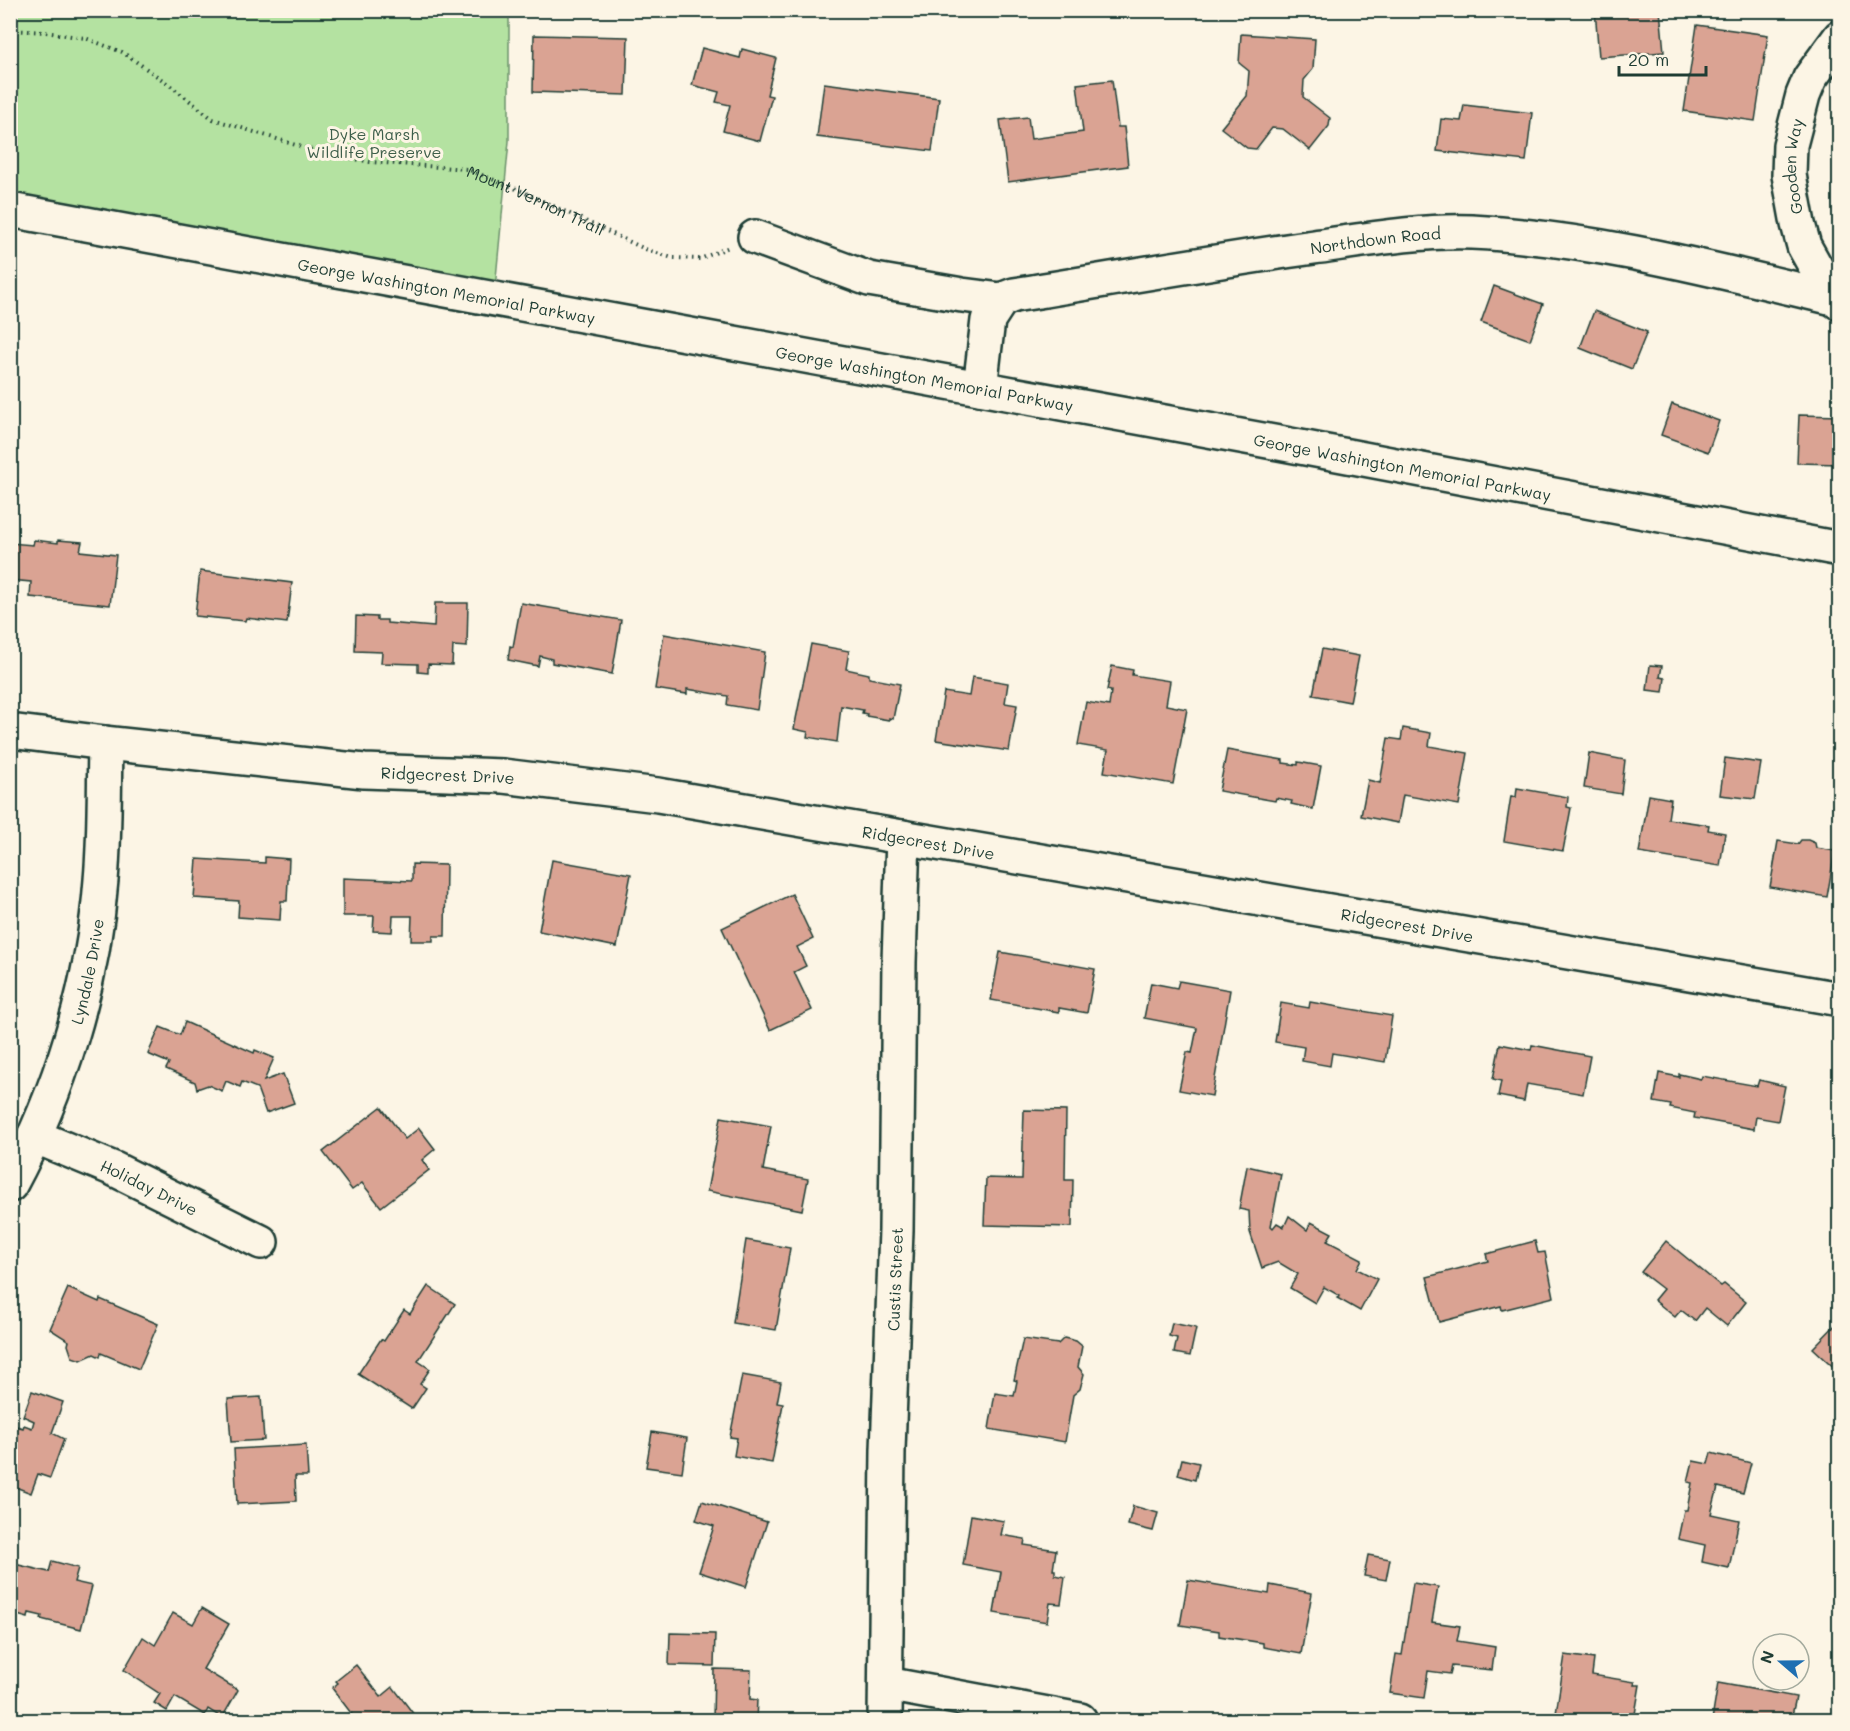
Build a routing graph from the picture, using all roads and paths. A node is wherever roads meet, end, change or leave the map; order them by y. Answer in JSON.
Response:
{"nodes":[{"id":1,"x":10,"y":30,"type":"edge"},
{"id":2,"x":1839,"y":37,"type":"edge"},
{"id":3,"x":10,"y":210,"type":"edge"},
{"id":4,"x":755,"y":237,"type":"joint"},
{"id":5,"x":1001,"y":300,"type":"junction"},
{"id":6,"x":1836,"y":301,"type":"edge"},
{"id":7,"x":980,"y":388,"type":"junction"},
{"id":8,"x":1839,"y":549,"type":"edge"},
{"id":9,"x":10,"y":731,"type":"edge"},
{"id":10,"x":105,"y":743,"type":"junction"},
{"id":11,"x":903,"y":837,"type":"junction"},
{"id":12,"x":1839,"y":999,"type":"edge"},
{"id":13,"x":34,"y":1136,"type":"junction"},
{"id":14,"x":10,"y":1185,"type":"edge"},
{"id":15,"x":261,"y":1242,"type":"dead end"},
{"id":16,"x":886,"y":1684,"type":"junction"},
{"id":17,"x":885,"y":1720,"type":"edge"},
{"id":18,"x":1080,"y":1720,"type":"edge"}],
"edges":[{"from":1,"to":4,"type":"path","name":"Mount Vernon Trail"},
{"from":2,"to":6,"type":"street","name":"Gooden Way"},
{"from":3,"to":7,"type":"street","name":"George Washington Memorial Parkway"},
{"from":4,"to":5,"type":"street"},
{"from":5,"to":6,"type":"street","name":"Northdown Road"},
{"from":5,"to":7,"type":"street"},
{"from":7,"to":8,"type":"street","name":"George Washington Memorial Parkway"},
{"from":9,"to":10,"type":"street","name":"Ridgecrest Drive"},
{"from":10,"to":11,"type":"street","name":"Ridgecrest Drive"},
{"from":10,"to":13,"type":"street","name":"Lyndale Drive"},
{"from":11,"to":12,"type":"street","name":"Ridgecrest Drive"},
{"from":11,"to":16,"type":"street","name":"Custis Street"},
{"from":13,"to":14,"type":"street","name":"Lyndale Drive"},
{"from":13,"to":15,"type":"street","name":"Holiday Drive"},
{"from":16,"to":17,"type":"street","name":"Custis Street"},
{"from":16,"to":18,"type":"street"}]}
